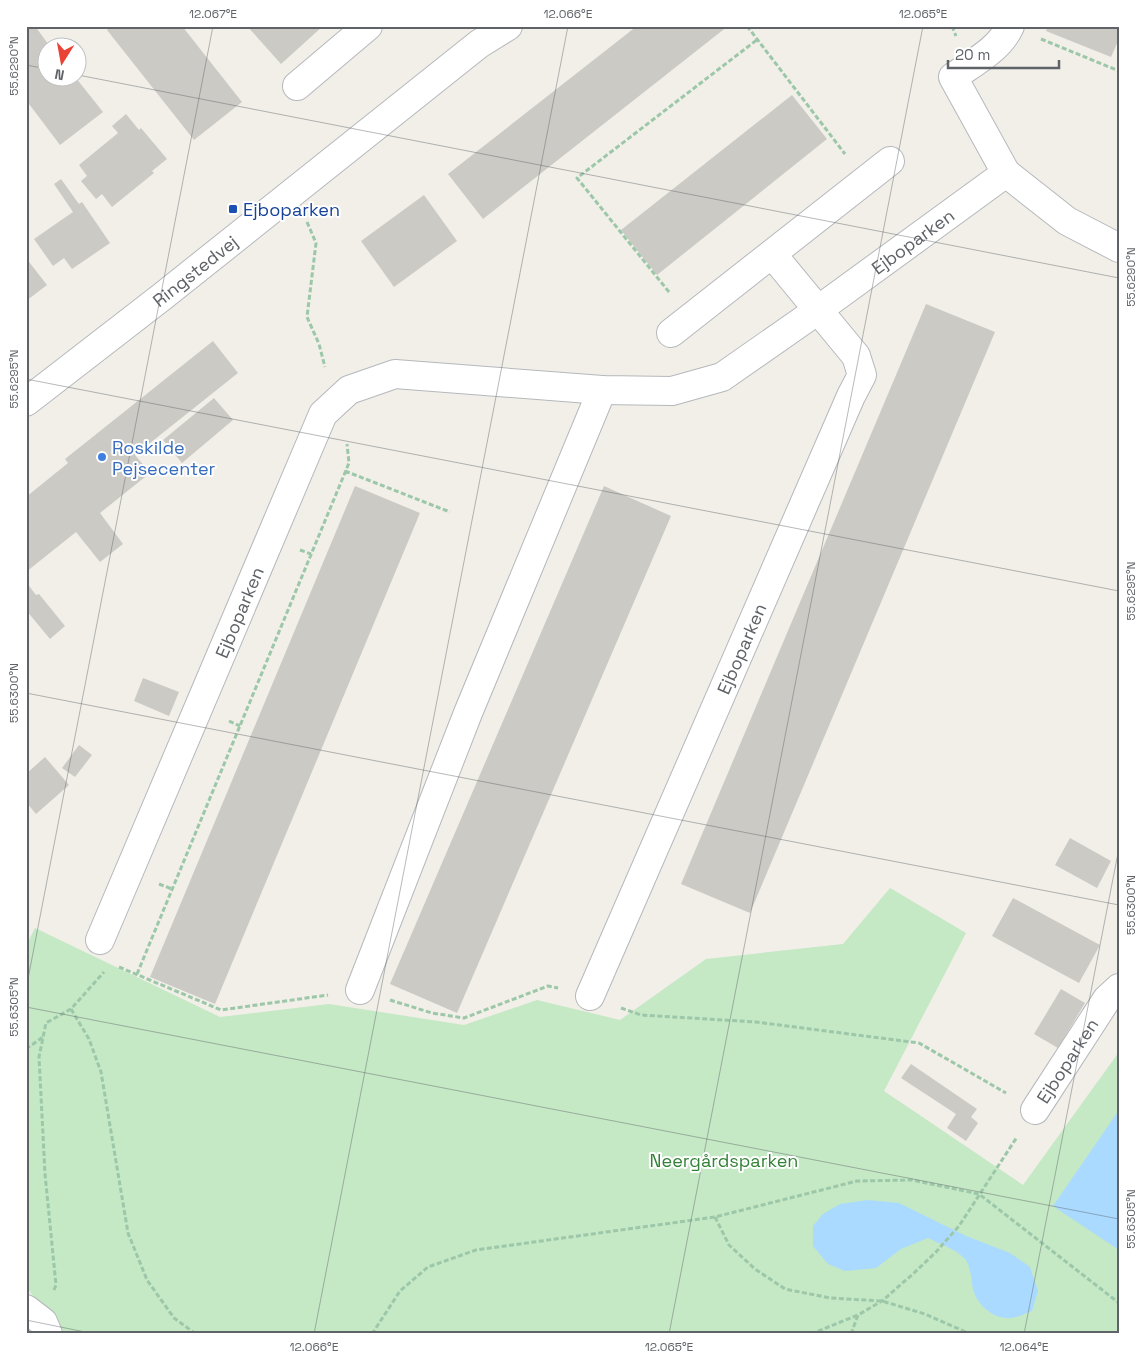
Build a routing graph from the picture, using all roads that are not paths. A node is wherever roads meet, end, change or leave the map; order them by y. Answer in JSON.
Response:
{"nodes":[{"id":1,"x":368,"y":26,"type":"edge"},
{"id":2,"x":508,"y":26,"type":"edge"},
{"id":3,"x":1010,"y":26,"type":"edge"},
{"id":4,"x":488,"y":35,"type":"edge"},
{"id":5,"x":297,"y":86,"type":"dead end"},
{"id":6,"x":890,"y":161,"type":"dead end"},
{"id":7,"x":1006,"y":173,"type":"junction"},
{"id":8,"x":1119,"y":248,"type":"edge"},
{"id":9,"x":772,"y":254,"type":"junction"},
{"id":10,"x":818,"y":310,"type":"junction"},
{"id":11,"x":680,"y":325,"type":"road end"},
{"id":12,"x":602,"y":390,"type":"junction"},
{"id":13,"x":26,"y":402,"type":"edge"},
{"id":14,"x":100,"y":940,"type":"road end"},
{"id":15,"x":1119,"y":988,"type":"edge"},
{"id":16,"x":360,"y":990,"type":"dead end"},
{"id":17,"x":590,"y":996,"type":"dead end"},
{"id":18,"x":1035,"y":1110,"type":"road end"}],
"edges":[{"from":1,"to":5,"type":"street"},
{"from":2,"to":4,"type":"street","name":"Ringstedvej"},
{"from":3,"to":7,"type":"street"},
{"from":4,"to":13,"type":"street","name":"Ringstedvej"},
{"from":6,"to":9,"type":"street"},
{"from":7,"to":8,"type":"street"},
{"from":7,"to":10,"type":"street","name":"Ejboparken"},
{"from":9,"to":10,"type":"street","name":"Ejboparken"},
{"from":9,"to":11,"type":"street"},
{"from":10,"to":12,"type":"street","name":"Ejboparken"},
{"from":10,"to":17,"type":"street","name":"Ejboparken"},
{"from":12,"to":14,"type":"street","name":"Ejboparken"},
{"from":12,"to":16,"type":"street"},
{"from":15,"to":18,"type":"street","name":"Ejboparken"}]}
